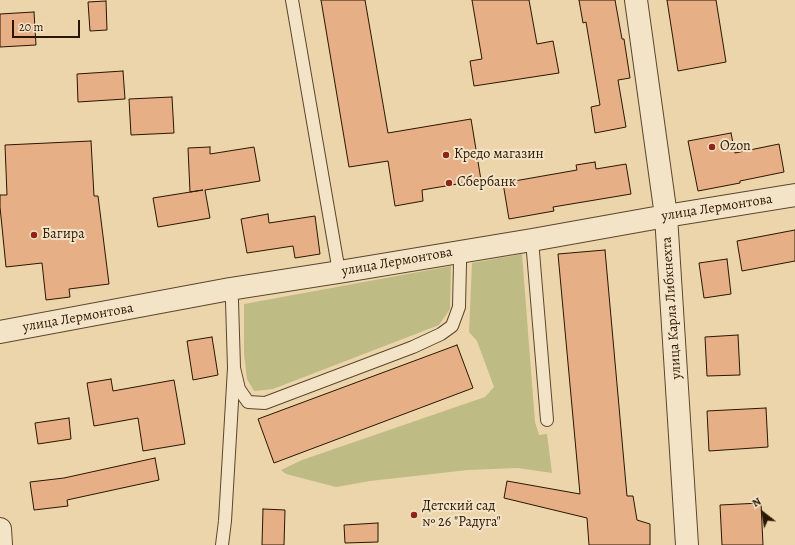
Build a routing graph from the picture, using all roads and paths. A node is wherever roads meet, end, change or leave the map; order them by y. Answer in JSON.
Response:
{"nodes":[{"id":1,"x":292,"y":0,"type":"edge"},
{"id":2,"x":636,"y":0,"type":"edge"},
{"id":3,"x":795,"y":195,"type":"edge"},
{"id":4,"x":666,"y":216,"type":"junction"},
{"id":5,"x":532,"y":240,"type":"junction"},
{"id":6,"x":458,"y":252,"type":"junction"},
{"id":7,"x":339,"y":272,"type":"junction"},
{"id":8,"x":230,"y":290,"type":"junction"},
{"id":9,"x":0,"y":332,"type":"edge"},
{"id":10,"x":234,"y":368,"type":"junction"},
{"id":11,"x":547,"y":420,"type":"dead end"},
{"id":12,"x":0,"y":529,"type":"edge"},
{"id":13,"x":1,"y":545,"type":"edge"},
{"id":14,"x":222,"y":545,"type":"edge"},
{"id":15,"x":687,"y":545,"type":"edge"}],
"edges":[{"from":1,"to":7,"type":"lane"},
{"from":2,"to":4,"type":"street","name":"улица Карла Либкнехта"},
{"from":3,"to":4,"type":"street","name":"улица Лермонтова"},
{"from":4,"to":5,"type":"street","name":"улица Лермонтова"},
{"from":4,"to":15,"type":"street","name":"улица Карла Либкнехта"},
{"from":5,"to":6,"type":"street","name":"улица Лермонтова"},
{"from":5,"to":11,"type":"lane"},
{"from":6,"to":7,"type":"street","name":"улица Лермонтова"},
{"from":6,"to":10,"type":"lane"},
{"from":7,"to":8,"type":"street","name":"улица Лермонтова"},
{"from":8,"to":9,"type":"street","name":"улица Лермонтова"},
{"from":8,"to":10,"type":"lane"},
{"from":10,"to":14,"type":"lane"},
{"from":12,"to":13,"type":"street"}]}
